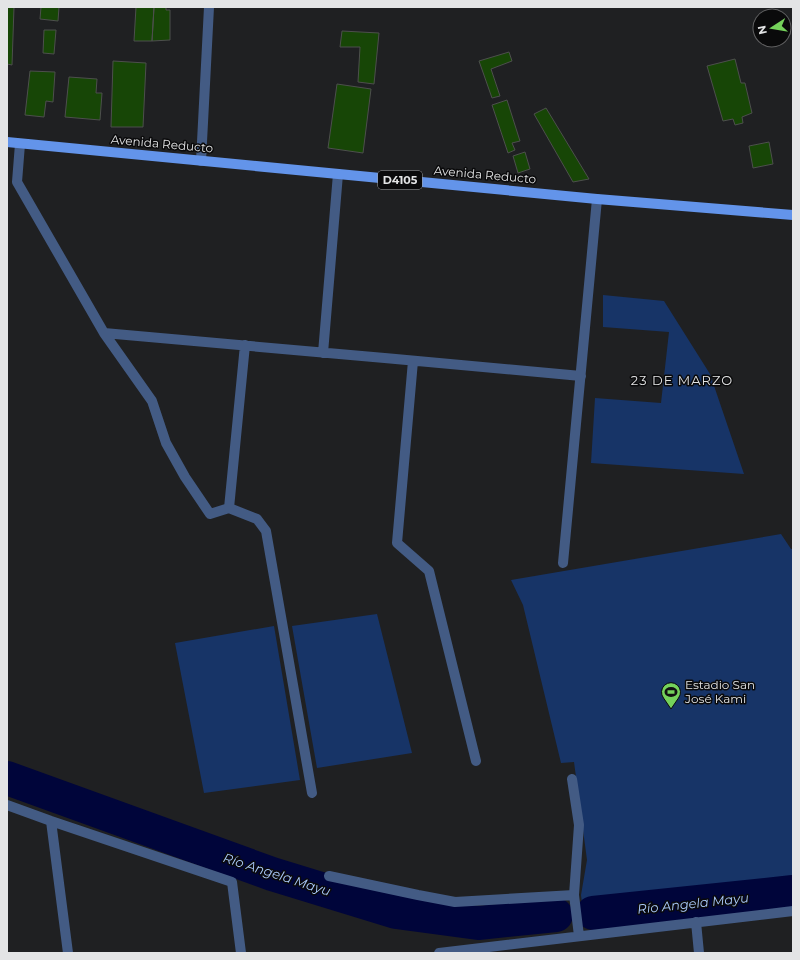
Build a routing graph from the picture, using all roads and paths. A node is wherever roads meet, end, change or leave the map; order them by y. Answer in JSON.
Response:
{"nodes":[{"id":1,"x":209,"y":7,"type":"edge"},
{"id":2,"x":7,"y":142,"type":"edge"},
{"id":3,"x":20,"y":144,"type":"junction"},
{"id":4,"x":201,"y":161,"type":"junction"},
{"id":5,"x":338,"y":174,"type":"junction"},
{"id":6,"x":597,"y":198,"type":"junction"},
{"id":7,"x":793,"y":215,"type":"edge"},
{"id":8,"x":104,"y":333,"type":"junction"},
{"id":9,"x":244,"y":345,"type":"junction"},
{"id":10,"x":323,"y":353,"type":"junction"},
{"id":11,"x":413,"y":361,"type":"junction"},
{"id":12,"x":581,"y":376,"type":"junction"},
{"id":13,"x":229,"y":508,"type":"junction"},
{"id":14,"x":563,"y":563,"type":"dead end"},
{"id":15,"x":476,"y":761,"type":"dead end"},
{"id":16,"x":572,"y":779,"type":"dead end"},
{"id":17,"x":312,"y":793,"type":"dead end"},
{"id":18,"x":7,"y":805,"type":"edge"},
{"id":19,"x":51,"y":821,"type":"junction"},
{"id":20,"x":329,"y":876,"type":"dead end"},
{"id":21,"x":574,"y":894,"type":"junction"},
{"id":22,"x":793,"y":910,"type":"edge"},
{"id":23,"x":696,"y":922,"type":"junction"},
{"id":24,"x":579,"y":936,"type":"junction"},
{"id":25,"x":68,"y":953,"type":"edge"},
{"id":26,"x":241,"y":953,"type":"edge"},
{"id":27,"x":439,"y":953,"type":"edge"},
{"id":28,"x":699,"y":953,"type":"edge"}],
"edges":[{"from":1,"to":4,"type":"street"},
{"from":2,"to":3,"type":"main road","name":"Avenida Reducto","number":"D4105"},
{"from":3,"to":4,"type":"main road","name":"Avenida Reducto","number":"D4105"},
{"from":3,"to":8,"type":"street"},
{"from":4,"to":5,"type":"main road","name":"Avenida Reducto","number":"D4105"},
{"from":5,"to":6,"type":"main road","name":"Avenida Reducto","number":"D4105"},
{"from":5,"to":10,"type":"street"},
{"from":6,"to":7,"type":"main road","name":"Avenida Reducto","number":"D4105"},
{"from":6,"to":12,"type":"street"},
{"from":8,"to":9,"type":"street"},
{"from":8,"to":13,"type":"street"},
{"from":9,"to":10,"type":"street"},
{"from":9,"to":13,"type":"street"},
{"from":10,"to":11,"type":"street"},
{"from":11,"to":12,"type":"street"},
{"from":11,"to":15,"type":"street"},
{"from":12,"to":14,"type":"street"},
{"from":13,"to":17,"type":"street"},
{"from":16,"to":21,"type":"street"},
{"from":18,"to":19,"type":"street"},
{"from":19,"to":25,"type":"street"},
{"from":19,"to":26,"type":"street"},
{"from":20,"to":21,"type":"street"},
{"from":21,"to":24,"type":"street"},
{"from":22,"to":23,"type":"street"},
{"from":23,"to":24,"type":"street"},
{"from":23,"to":28,"type":"street"},
{"from":24,"to":27,"type":"street"}]}
